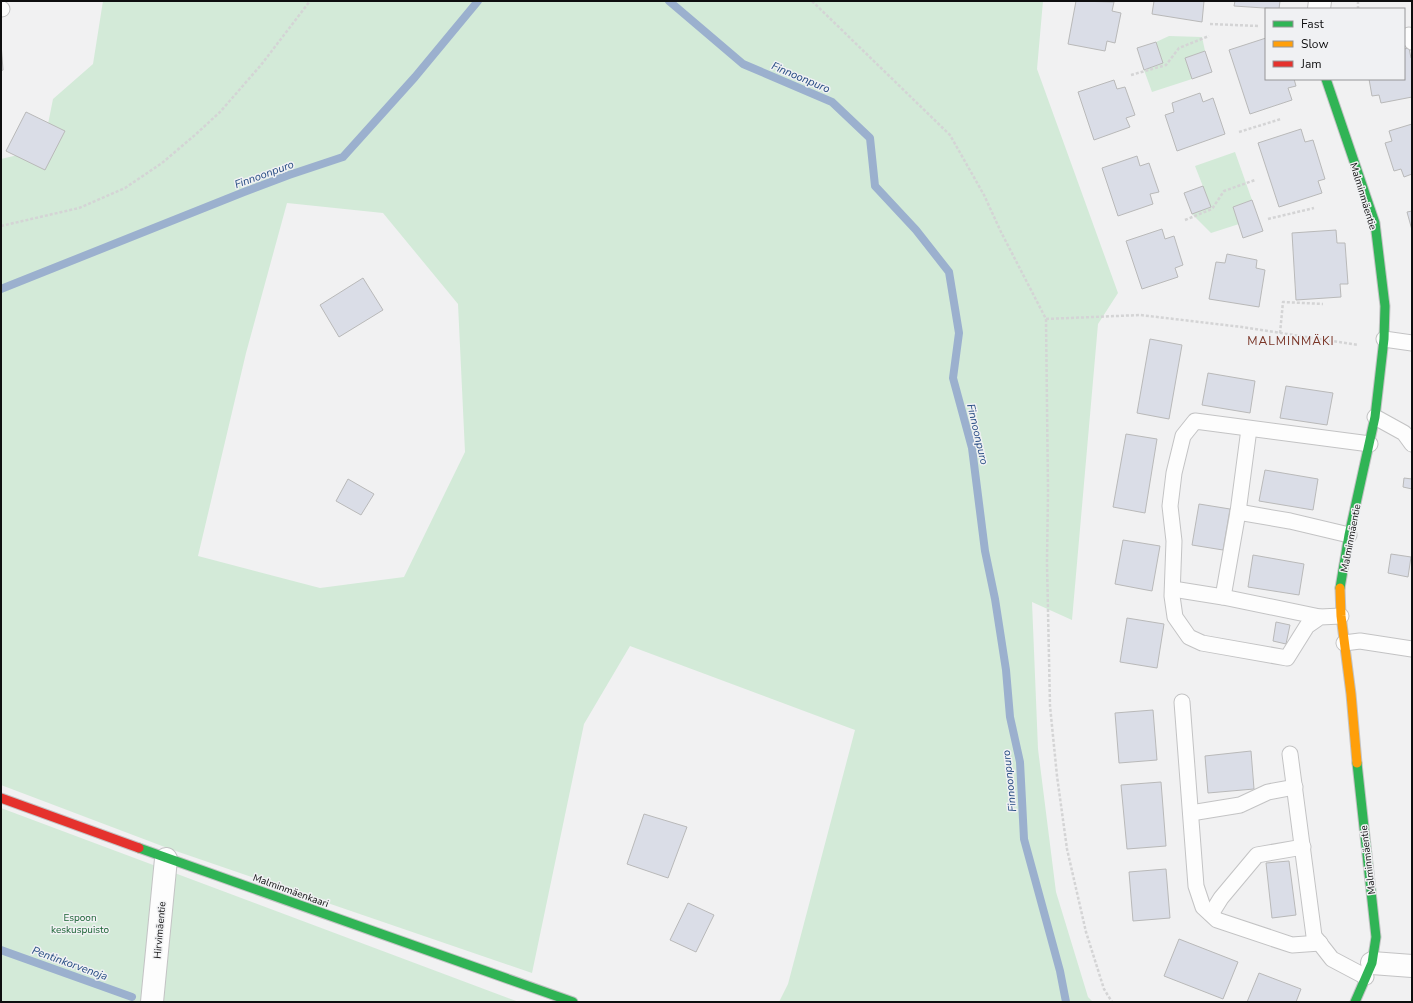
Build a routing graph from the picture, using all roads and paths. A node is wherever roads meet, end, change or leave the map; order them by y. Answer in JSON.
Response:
{"nodes":[{"id":1,"x":310,"y":1,"type":"edge"},
{"id":2,"x":812,"y":1,"type":"edge"},
{"id":3,"x":1210,"y":24,"type":"dead end"},
{"id":4,"x":1258,"y":26,"type":"dead end"},
{"id":5,"x":1209,"y":36,"type":"dead end"},
{"id":6,"x":1131,"y":75,"type":"dead end"},
{"id":7,"x":1326,"y":80,"type":"edge"},
{"id":8,"x":1281,"y":119,"type":"dead end"},
{"id":9,"x":1239,"y":132,"type":"dead end"},
{"id":10,"x":1255,"y":180,"type":"dead end"},
{"id":11,"x":1314,"y":208,"type":"dead end"},
{"id":12,"x":1268,"y":219,"type":"dead end"},
{"id":13,"x":1185,"y":220,"type":"dead end"},
{"id":14,"x":1,"y":226,"type":"edge"},
{"id":15,"x":1323,"y":304,"type":"dead end"},
{"id":16,"x":1046,"y":319,"type":"junction"},
{"id":17,"x":1280,"y":333,"type":"junction"},
{"id":18,"x":1412,"y":343,"type":"edge"},
{"id":19,"x":1384,"y":344,"type":"junction"},
{"id":20,"x":1375,"y":417,"type":"junction"},
{"id":21,"x":1249,"y":429,"type":"junction"},
{"id":22,"x":1370,"y":444,"type":"junction"},
{"id":23,"x":1412,"y":444,"type":"edge"},
{"id":24,"x":1238,"y":512,"type":"junction"},
{"id":25,"x":1349,"y":535,"type":"junction"},
{"id":26,"x":1173,"y":589,"type":"junction"},
{"id":27,"x":1223,"y":598,"type":"junction"},
{"id":28,"x":1341,"y":616,"type":"junction"},
{"id":29,"x":1320,"y":617,"type":"junction"},
{"id":30,"x":1344,"y":643,"type":"junction"},
{"id":31,"x":1411,"y":644,"type":"edge"},
{"id":32,"x":1182,"y":702,"type":"dead end"},
{"id":33,"x":1290,"y":754,"type":"dead end"},
{"id":34,"x":1295,"y":787,"type":"junction"},
{"id":35,"x":1,"y":798,"type":"edge"},
{"id":36,"x":1191,"y":813,"type":"junction"},
{"id":37,"x":1303,"y":848,"type":"junction"},
{"id":38,"x":166,"y":858,"type":"junction"},
{"id":39,"x":1211,"y":914,"type":"junction"},
{"id":40,"x":1320,"y":944,"type":"junction"},
{"id":41,"x":1412,"y":966,"type":"edge"},
{"id":42,"x":1369,"y":970,"type":"junction"},
{"id":43,"x":152,"y":1002,"type":"edge"},
{"id":44,"x":573,"y":1002,"type":"edge"},
{"id":45,"x":1112,"y":1002,"type":"edge"},
{"id":46,"x":1355,"y":1002,"type":"edge"}],
"edges":[{"from":1,"to":14,"type":"path"},
{"from":2,"to":16,"type":"path"},
{"from":3,"to":4,"type":"path"},
{"from":5,"to":6,"type":"path"},
{"from":7,"to":19,"type":"street","name":"Malminmäentie"},
{"from":8,"to":9,"type":"path"},
{"from":10,"to":13,"type":"path"},
{"from":11,"to":12,"type":"path"},
{"from":15,"to":17,"type":"path"},
{"from":16,"to":17,"type":"path"},
{"from":16,"to":45,"type":"path"},
{"from":17,"to":19,"type":"path"},
{"from":18,"to":19,"type":"lane"},
{"from":19,"to":20,"type":"street","name":"Malminmäentie"},
{"from":20,"to":22,"type":"street","name":"Malminmäentie"},
{"from":20,"to":23,"type":"lane"},
{"from":21,"to":22,"type":"lane"},
{"from":21,"to":24,"type":"lane"},
{"from":21,"to":26,"type":"lane"},
{"from":22,"to":25,"type":"street","name":"Malminmäentie"},
{"from":24,"to":25,"type":"lane"},
{"from":24,"to":27,"type":"lane"},
{"from":25,"to":28,"type":"street","name":"Malminmäentie"},
{"from":26,"to":27,"type":"lane"},
{"from":26,"to":29,"type":"lane"},
{"from":27,"to":29,"type":"lane"},
{"from":28,"to":29,"type":"lane"},
{"from":28,"to":30,"type":"street","name":"Malminmäentie"},
{"from":30,"to":31,"type":"lane"},
{"from":30,"to":42,"type":"street","name":"Malminmäentie"},
{"from":32,"to":36,"type":"lane"},
{"from":33,"to":34,"type":"lane"},
{"from":34,"to":36,"type":"lane"},
{"from":34,"to":37,"type":"lane"},
{"from":35,"to":38,"type":"street","name":"Malminmäenkaari"},
{"from":36,"to":39,"type":"lane"},
{"from":37,"to":39,"type":"lane"},
{"from":37,"to":40,"type":"lane"},
{"from":38,"to":43,"type":"street","name":"Hirvimäentie"},
{"from":38,"to":44,"type":"street","name":"Malminmäenkaari"},
{"from":39,"to":40,"type":"lane"},
{"from":40,"to":42,"type":"lane"},
{"from":41,"to":42,"type":"street"},
{"from":42,"to":46,"type":"street","name":"Malminmäentie"}]}
